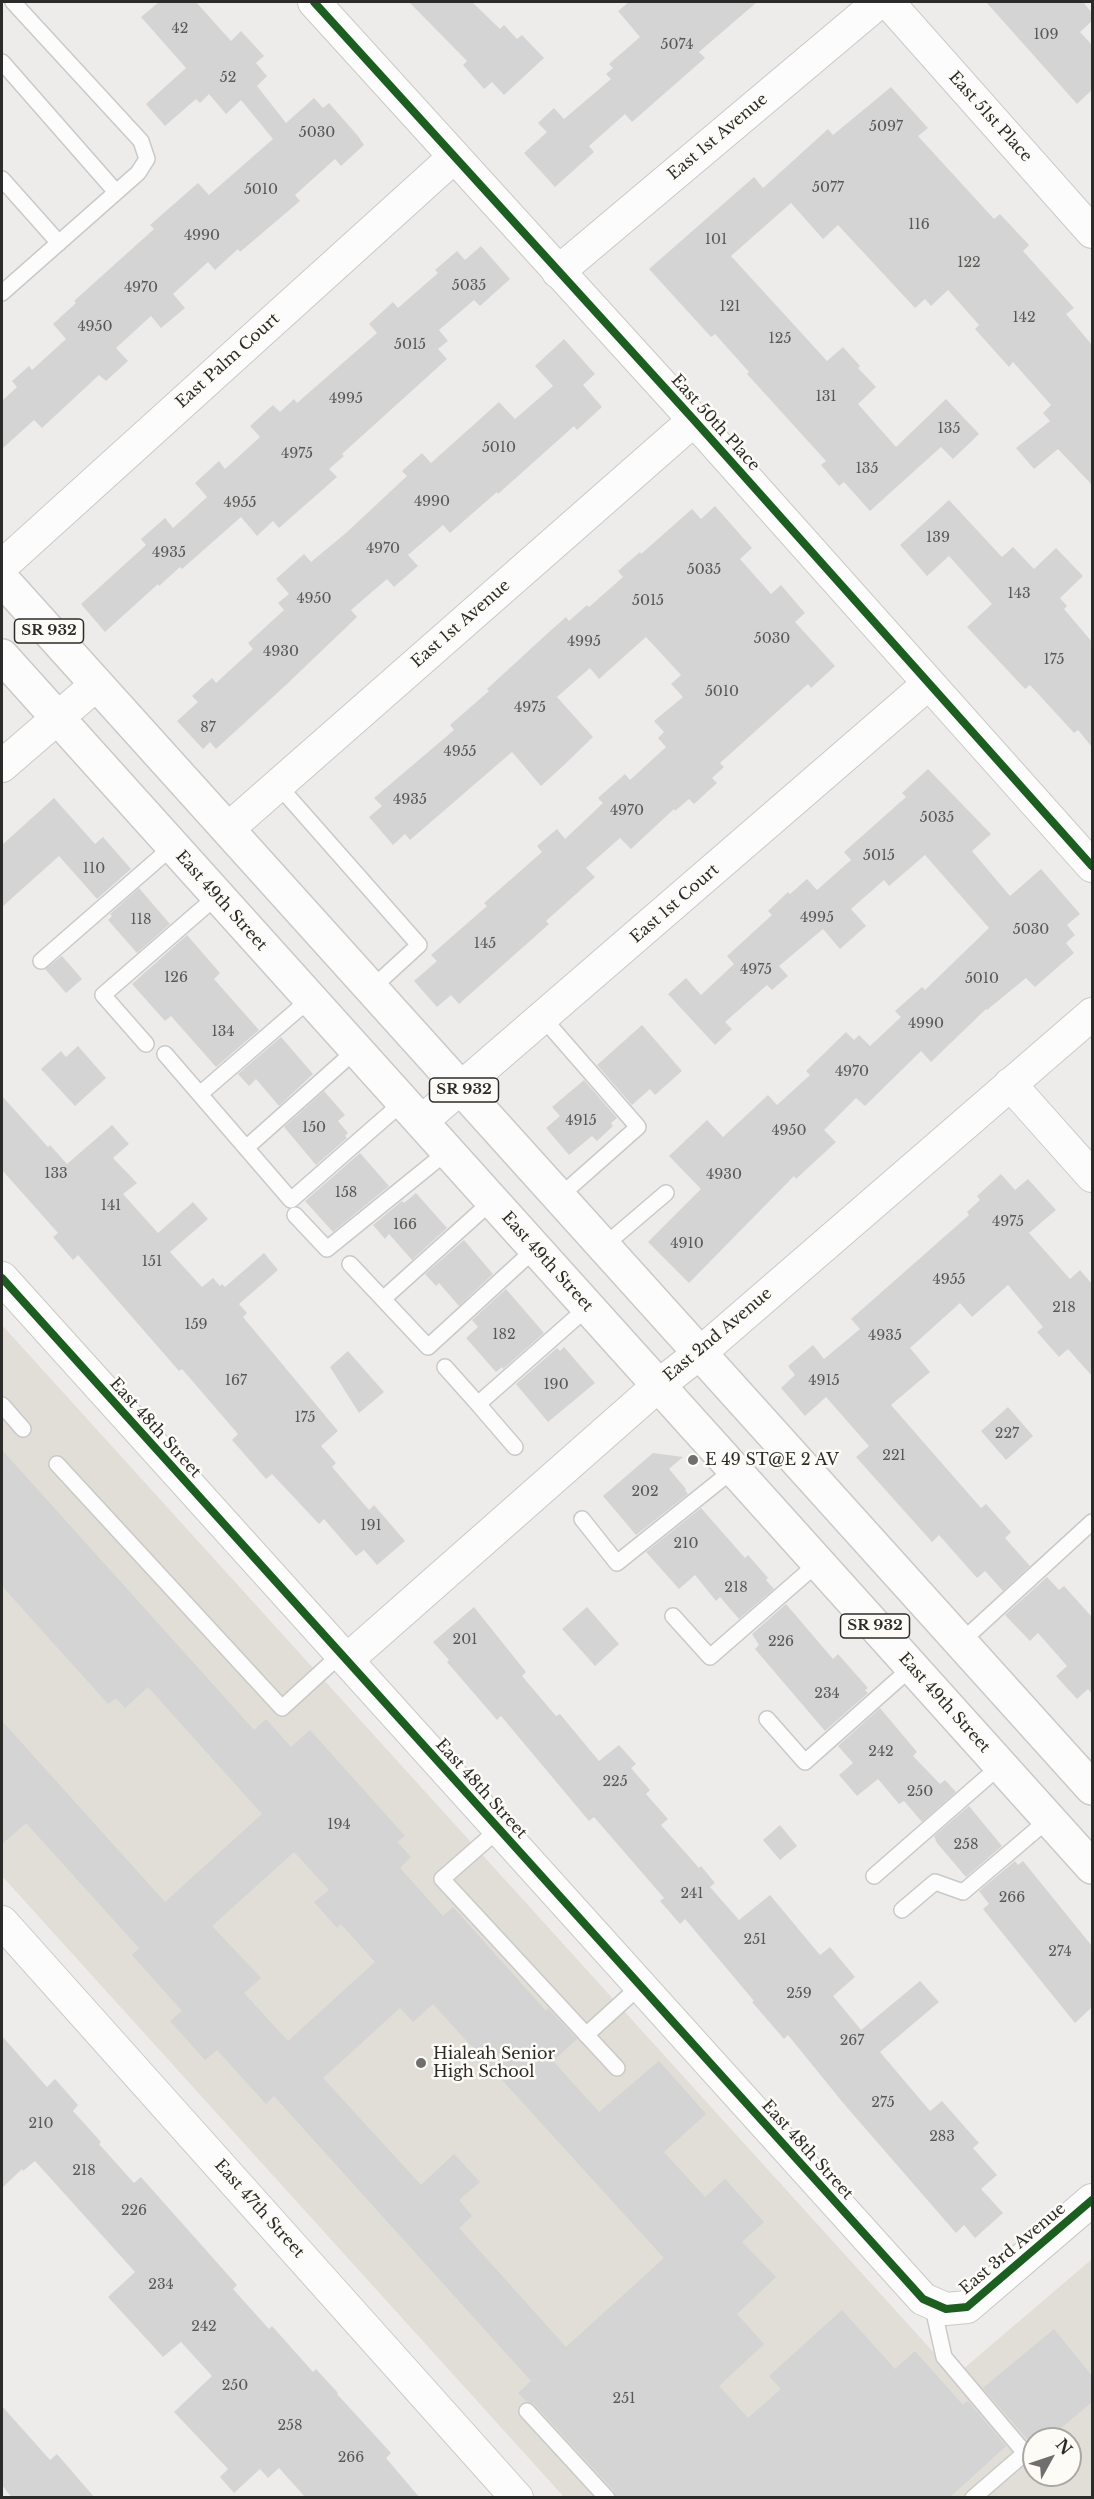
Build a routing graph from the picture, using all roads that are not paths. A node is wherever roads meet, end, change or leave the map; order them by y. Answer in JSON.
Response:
{"nodes":[{"id":1,"x":13,"y":2,"type":"edge"},
{"id":2,"x":314,"y":2,"type":"edge"},
{"id":3,"x":879,"y":2,"type":"edge"},
{"id":4,"x":888,"y":2,"type":"edge"},
{"id":5,"x":2,"y":62,"type":"edge"},
{"id":6,"x":454,"y":157,"type":"junction"},
{"id":7,"x":2,"y":179,"type":"edge"},
{"id":8,"x":116,"y":192,"type":"junction"},
{"id":9,"x":1092,"y":232,"type":"edge"},
{"id":10,"x":59,"y":243,"type":"junction"},
{"id":11,"x":558,"y":272,"type":"junction"},
{"id":12,"x":3,"y":288,"type":"edge"},
{"id":13,"x":694,"y":420,"type":"junction"},
{"id":14,"x":2,"y":566,"type":"edge"},
{"id":15,"x":2,"y":579,"type":"edge"},
{"id":16,"x":2,"y":656,"type":"edge"},
{"id":17,"x":98,"y":684,"type":"junction"},
{"id":18,"x":928,"y":684,"type":"junction"},
{"id":19,"x":56,"y":718,"type":"junction"},
{"id":20,"x":2,"y":766,"type":"edge"},
{"id":21,"x":278,"y":785,"type":"junction"},
{"id":22,"x":228,"y":829,"type":"junction"},
{"id":23,"x":172,"y":847,"type":"junction"},
{"id":24,"x":1092,"y":866,"type":"edge"},
{"id":25,"x":217,"y":896,"type":"junction"},
{"id":26,"x":41,"y":961,"type":"dead end"},
{"id":27,"x":372,"y":988,"type":"junction"},
{"id":28,"x":310,"y":999,"type":"junction"},
{"id":29,"x":1092,"y":1014,"type":"edge"},
{"id":30,"x":543,"y":1018,"type":"junction"},
{"id":31,"x":146,"y":1044,"type":"dead end"},
{"id":32,"x":356,"y":1050,"type":"junction"},
{"id":33,"x":165,"y":1054,"type":"dead end"},
{"id":34,"x":1010,"y":1084,"type":"junction"},
{"id":35,"x":462,"y":1088,"type":"junction"},
{"id":36,"x":200,"y":1094,"type":"junction"},
{"id":37,"x":412,"y":1112,"type":"junction"},
{"id":38,"x":246,"y":1148,"type":"junction"},
{"id":39,"x":448,"y":1151,"type":"junction"},
{"id":40,"x":1092,"y":1176,"type":"edge"},
{"id":41,"x":666,"y":1193,"type":"dead end"},
{"id":42,"x":560,"y":1196,"type":"junction"},
{"id":43,"x":492,"y":1201,"type":"junction"},
{"id":44,"x":296,"y":1215,"type":"dead end"},
{"id":45,"x":604,"y":1245,"type":"junction"},
{"id":46,"x":535,"y":1249,"type":"junction"},
{"id":47,"x":350,"y":1264,"type":"dead end"},
{"id":48,"x":2,"y":1278,"type":"edge"},
{"id":49,"x":383,"y":1299,"type":"junction"},
{"id":50,"x":588,"y":1307,"type":"junction"},
{"id":51,"x":700,"y":1353,"type":"junction"},
{"id":52,"x":445,"y":1367,"type":"dead end"},
{"id":53,"x":659,"y":1385,"type":"junction"},
{"id":54,"x":478,"y":1404,"type":"junction"},
{"id":55,"x":2,"y":1405,"type":"edge"},
{"id":56,"x":23,"y":1429,"type":"dead end"},
{"id":57,"x":515,"y":1447,"type":"dead end"},
{"id":58,"x":57,"y":1464,"type":"dead end"},
{"id":59,"x":733,"y":1470,"type":"junction"},
{"id":60,"x":582,"y":1519,"type":"dead end"},
{"id":61,"x":1092,"y":1522,"type":"edge"},
{"id":62,"x":818,"y":1563,"type":"junction"},
{"id":63,"x":673,"y":1616,"type":"dead end"},
{"id":64,"x":961,"y":1642,"type":"junction"},
{"id":65,"x":344,"y":1657,"type":"junction"},
{"id":66,"x":912,"y":1667,"type":"junction"},
{"id":67,"x":767,"y":1719,"type":"dead end"},
{"id":68,"x":1001,"y":1765,"type":"junction"},
{"id":69,"x":1092,"y":1788,"type":"edge"},
{"id":70,"x":1049,"y":1819,"type":"junction"},
{"id":71,"x":499,"y":1829,"type":"junction"},
{"id":72,"x":1092,"y":1867,"type":"edge"},
{"id":73,"x":874,"y":1876,"type":"dead end"},
{"id":74,"x":902,"y":1910,"type":"dead end"},
{"id":75,"x":8,"y":1941,"type":"edge"},
{"id":76,"x":640,"y":1986,"type":"junction"},
{"id":77,"x":586,"y":2035,"type":"junction"},
{"id":78,"x":617,"y":2068,"type":"dead end"},
{"id":79,"x":1092,"y":2200,"type":"edge"},
{"id":80,"x":939,"y":2306,"type":"junction"},
{"id":81,"x":527,"y":2411,"type":"dead end"},
{"id":82,"x":517,"y":2498,"type":"edge"},
{"id":83,"x":607,"y":2498,"type":"edge"},
{"id":84,"x":974,"y":2498,"type":"edge"}],
"edges":[{"from":1,"to":8,"type":"lane"},
{"from":2,"to":6,"type":"street","name":"East 50th Place"},
{"from":3,"to":11,"type":"street","name":"East 1st Avenue"},
{"from":4,"to":9,"type":"street","name":"East 51st Place"},
{"from":5,"to":8,"type":"lane"},
{"from":6,"to":11,"type":"street","name":"East 50th Place"},
{"from":6,"to":14,"type":"street","name":"East Palm Court"},
{"from":7,"to":10,"type":"lane"},
{"from":8,"to":10,"type":"lane"},
{"from":10,"to":12,"type":"lane"},
{"from":11,"to":13,"type":"street","name":"East 50th Place"},
{"from":13,"to":18,"type":"street","name":"East 50th Place"},
{"from":13,"to":21,"type":"street","name":"East 1st Avenue"},
{"from":15,"to":17,"type":"main road","number":"SR 932"},
{"from":16,"to":19,"type":"main road","name":"East 49th Street","number":"SR 932"},
{"from":17,"to":19,"type":"street"},
{"from":17,"to":22,"type":"main road","number":"SR 932"},
{"from":18,"to":24,"type":"street","name":"East 50th Place"},
{"from":18,"to":30,"type":"street","name":"East 1st Court"},
{"from":19,"to":20,"type":"street"},
{"from":19,"to":23,"type":"main road","name":"East 49th Street","number":"SR 932"},
{"from":21,"to":22,"type":"street","name":"East 1st Avenue"},
{"from":21,"to":27,"type":"lane"},
{"from":22,"to":27,"type":"main road","number":"SR 932"},
{"from":23,"to":25,"type":"main road","name":"East 49th Street","number":"SR 932"},
{"from":23,"to":26,"type":"lane"},
{"from":25,"to":28,"type":"main road","name":"East 49th Street","number":"SR 932"},
{"from":25,"to":31,"type":"lane"},
{"from":27,"to":35,"type":"main road","number":"SR 932"},
{"from":28,"to":32,"type":"main road","name":"East 49th Street","number":"SR 932"},
{"from":28,"to":36,"type":"lane"},
{"from":29,"to":34,"type":"street","name":"East 2nd Avenue"},
{"from":30,"to":35,"type":"street","name":"East 1st Court"},
{"from":30,"to":42,"type":"lane"},
{"from":32,"to":37,"type":"main road","name":"East 49th Street","number":"SR 932"},
{"from":32,"to":38,"type":"lane"},
{"from":33,"to":36,"type":"lane"},
{"from":34,"to":40,"type":"street"},
{"from":34,"to":51,"type":"street","name":"East 2nd Avenue"},
{"from":35,"to":37,"type":"street","name":"East 1st Court"},
{"from":35,"to":42,"type":"main road","number":"SR 932"},
{"from":36,"to":38,"type":"lane"},
{"from":37,"to":38,"type":"lane"},
{"from":37,"to":39,"type":"main road","name":"East 49th Street","number":"SR 932"},
{"from":39,"to":43,"type":"main road","name":"East 49th Street","number":"SR 932"},
{"from":39,"to":44,"type":"lane"},
{"from":41,"to":45,"type":"lane"},
{"from":42,"to":45,"type":"main road","number":"SR 932"},
{"from":43,"to":46,"type":"main road","name":"East 49th Street","number":"SR 932"},
{"from":43,"to":49,"type":"lane"},
{"from":45,"to":51,"type":"main road","number":"SR 932"},
{"from":46,"to":49,"type":"lane"},
{"from":46,"to":50,"type":"main road","name":"East 49th Street","number":"SR 932"},
{"from":47,"to":49,"type":"lane"},
{"from":48,"to":65,"type":"street","name":"East 48th Street"},
{"from":50,"to":53,"type":"main road","name":"East 49th Street","number":"SR 932"},
{"from":50,"to":54,"type":"lane"},
{"from":51,"to":53,"type":"street","name":"East 2nd Avenue"},
{"from":51,"to":64,"type":"main road","number":"SR 932"},
{"from":52,"to":54,"type":"lane"},
{"from":53,"to":59,"type":"main road","name":"East 49th Street","number":"SR 932"},
{"from":53,"to":65,"type":"street","name":"East 2nd Avenue"},
{"from":54,"to":57,"type":"lane"},
{"from":55,"to":56,"type":"lane"},
{"from":58,"to":65,"type":"lane"},
{"from":59,"to":60,"type":"lane"},
{"from":59,"to":62,"type":"main road","name":"East 49th Street","number":"SR 932"},
{"from":61,"to":64,"type":"lane"},
{"from":62,"to":63,"type":"lane"},
{"from":62,"to":66,"type":"main road","name":"East 49th Street","number":"SR 932"},
{"from":64,"to":69,"type":"main road","number":"SR 932"},
{"from":65,"to":71,"type":"street","name":"East 48th Street"},
{"from":66,"to":67,"type":"lane"},
{"from":66,"to":68,"type":"main road","name":"East 49th Street","number":"SR 932"},
{"from":68,"to":70,"type":"main road","name":"East 49th Street","number":"SR 932"},
{"from":68,"to":73,"type":"lane"},
{"from":70,"to":72,"type":"main road","name":"East 49th Street","number":"SR 932"},
{"from":70,"to":74,"type":"lane"},
{"from":71,"to":76,"type":"street","name":"East 48th Street"},
{"from":71,"to":77,"type":"lane"},
{"from":75,"to":82,"type":"street","name":"East 47th Street"},
{"from":76,"to":77,"type":"lane"},
{"from":76,"to":80,"type":"street","name":"East 48th Street"},
{"from":77,"to":78,"type":"lane"},
{"from":79,"to":80,"type":"street","name":"East 3rd Avenue"},
{"from":80,"to":84,"type":"lane"},
{"from":81,"to":83,"type":"lane"}]}
